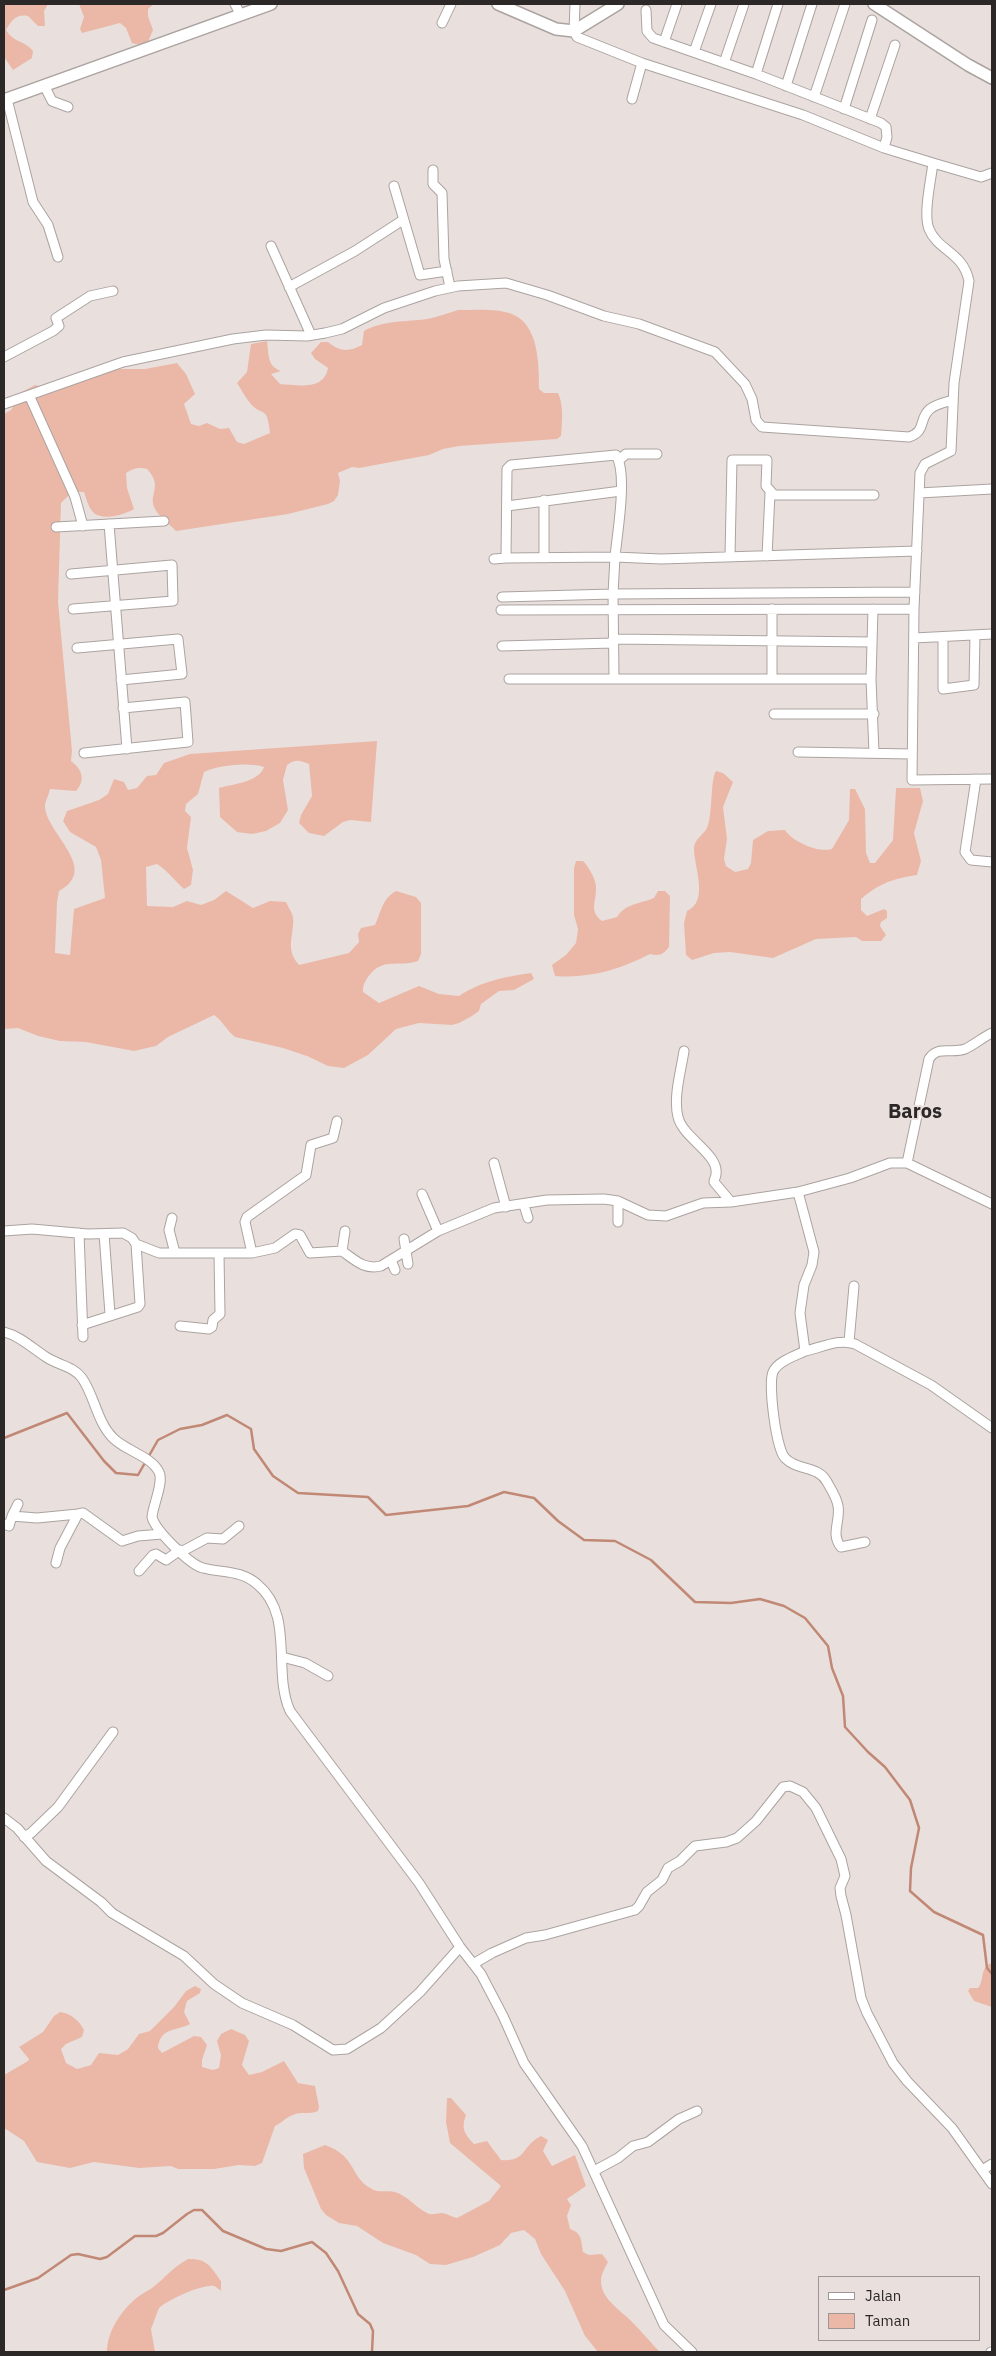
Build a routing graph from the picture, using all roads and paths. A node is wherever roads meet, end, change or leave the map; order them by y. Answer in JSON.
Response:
{"nodes":[{"id":1,"x":271,"y":4,"type":"edge"},
{"id":2,"x":450,"y":4,"type":"edge"},
{"id":3,"x":498,"y":4,"type":"edge"},
{"id":4,"x":575,"y":4,"type":"edge"},
{"id":5,"x":618,"y":4,"type":"edge"},
{"id":6,"x":677,"y":4,"type":"edge"},
{"id":7,"x":711,"y":4,"type":"edge"},
{"id":8,"x":744,"y":4,"type":"edge"},
{"id":9,"x":778,"y":4,"type":"edge"},
{"id":10,"x":812,"y":4,"type":"edge"},
{"id":11,"x":845,"y":4,"type":"edge"},
{"id":12,"x":874,"y":4,"type":"edge"},
{"id":13,"x":237,"y":9,"type":"edge"},
{"id":14,"x":646,"y":10,"type":"dead end"},
{"id":15,"x":872,"y":20,"type":"dead end"},
{"id":16,"x":442,"y":23,"type":"dead end"},
{"id":17,"x":574,"y":31,"type":"junction"},
{"id":18,"x":664,"y":42,"type":"junction"},
{"id":19,"x":895,"y":45,"type":"dead end"},
{"id":20,"x":694,"y":52,"type":"junction"},
{"id":21,"x":642,"y":63,"type":"junction"},
{"id":22,"x":724,"y":63,"type":"junction"},
{"id":23,"x":756,"y":74,"type":"junction"},
{"id":24,"x":992,"y":78,"type":"edge"},
{"id":25,"x":44,"y":84,"type":"junction"},
{"id":26,"x":786,"y":86,"type":"junction"},
{"id":27,"x":814,"y":97,"type":"junction"},
{"id":28,"x":5,"y":99,"type":"edge"},
{"id":29,"x":632,"y":99,"type":"dead end"},
{"id":30,"x":68,"y":107,"type":"dead end"},
{"id":31,"x":844,"y":109,"type":"junction"},
{"id":32,"x":870,"y":119,"type":"junction"},
{"id":33,"x":884,"y":148,"type":"junction"},
{"id":34,"x":933,"y":162,"type":"junction"},
{"id":35,"x":433,"y":170,"type":"dead end"},
{"id":36,"x":992,"y":173,"type":"edge"},
{"id":37,"x":394,"y":186,"type":"dead end"},
{"id":38,"x":403,"y":220,"type":"junction"},
{"id":39,"x":271,"y":246,"type":"dead end"},
{"id":40,"x":58,"y":257,"type":"dead end"},
{"id":41,"x":447,"y":271,"type":"junction"},
{"id":42,"x":289,"y":287,"type":"junction"},
{"id":43,"x":450,"y":287,"type":"junction"},
{"id":44,"x":113,"y":291,"type":"dead end"},
{"id":45,"x":311,"y":335,"type":"junction"},
{"id":46,"x":4,"y":357,"type":"edge"},
{"id":47,"x":29,"y":395,"type":"junction"},
{"id":48,"x":953,"y":400,"type":"junction"},
{"id":49,"x":4,"y":404,"type":"edge"},
{"id":50,"x":657,"y":454,"type":"dead end"},
{"id":51,"x":619,"y":460,"type":"junction"},
{"id":52,"x":992,"y":489,"type":"edge"},
{"id":53,"x":621,"y":492,"type":"junction"},
{"id":54,"x":770,"y":493,"type":"junction"},
{"id":55,"x":918,"y":493,"type":"junction"},
{"id":56,"x":874,"y":495,"type":"dead end"},
{"id":57,"x":544,"y":500,"type":"junction"},
{"id":58,"x":507,"y":506,"type":"junction"},
{"id":59,"x":164,"y":521,"type":"dead end"},
{"id":60,"x":109,"y":524,"type":"junction"},
{"id":61,"x":83,"y":526,"type":"junction"},
{"id":62,"x":56,"y":527,"type":"dead end"},
{"id":63,"x":917,"y":551,"type":"junction"},
{"id":64,"x":730,"y":556,"type":"junction"},
{"id":65,"x":767,"y":556,"type":"junction"},
{"id":66,"x":615,"y":557,"type":"junction"},
{"id":67,"x":494,"y":558,"type":"dead end"},
{"id":68,"x":506,"y":558,"type":"junction"},
{"id":69,"x":544,"y":558,"type":"junction"},
{"id":70,"x":112,"y":570,"type":"junction"},
{"id":71,"x":71,"y":574,"type":"dead end"},
{"id":72,"x":915,"y":592,"type":"junction"},
{"id":73,"x":613,"y":594,"type":"junction"},
{"id":74,"x":502,"y":597,"type":"dead end"},
{"id":75,"x":115,"y":606,"type":"junction"},
{"id":76,"x":914,"y":608,"type":"junction"},
{"id":77,"x":613,"y":609,"type":"junction"},
{"id":78,"x":772,"y":609,"type":"junction"},
{"id":79,"x":873,"y":609,"type":"junction"},
{"id":80,"x":73,"y":610,"type":"dead end"},
{"id":81,"x":501,"y":610,"type":"dead end"},
{"id":82,"x":992,"y":634,"type":"edge"},
{"id":83,"x":975,"y":635,"type":"junction"},
{"id":84,"x":943,"y":637,"type":"junction"},
{"id":85,"x":914,"y":638,"type":"junction"},
{"id":86,"x":613,"y":641,"type":"junction"},
{"id":87,"x":772,"y":641,"type":"junction"},
{"id":88,"x":872,"y":642,"type":"junction"},
{"id":89,"x":118,"y":645,"type":"junction"},
{"id":90,"x":502,"y":646,"type":"dead end"},
{"id":91,"x":77,"y":648,"type":"dead end"},
{"id":92,"x":614,"y":678,"type":"junction"},
{"id":93,"x":772,"y":678,"type":"junction"},
{"id":94,"x":509,"y":679,"type":"dead end"},
{"id":95,"x":871,"y":679,"type":"junction"},
{"id":96,"x":121,"y":680,"type":"junction"},
{"id":97,"x":123,"y":708,"type":"junction"},
{"id":98,"x":774,"y":714,"type":"dead end"},
{"id":99,"x":874,"y":714,"type":"junction"},
{"id":100,"x":126,"y":749,"type":"junction"},
{"id":101,"x":798,"y":752,"type":"dead end"},
{"id":102,"x":84,"y":753,"type":"dead end"},
{"id":103,"x":874,"y":753,"type":"junction"},
{"id":104,"x":912,"y":754,"type":"junction"},
{"id":105,"x":976,"y":779,"type":"junction"},
{"id":106,"x":992,"y":780,"type":"edge"},
{"id":107,"x":992,"y":862,"type":"edge"},
{"id":108,"x":992,"y":1033,"type":"edge"},
{"id":109,"x":684,"y":1051,"type":"dead end"},
{"id":110,"x":337,"y":1121,"type":"dead end"},
{"id":111,"x":494,"y":1163,"type":"dead end"},
{"id":112,"x":907,"y":1163,"type":"junction"},
{"id":113,"x":798,"y":1192,"type":"junction"},
{"id":114,"x":422,"y":1194,"type":"dead end"},
{"id":115,"x":618,"y":1202,"type":"junction"},
{"id":116,"x":731,"y":1202,"type":"junction"},
{"id":117,"x":992,"y":1204,"type":"edge"},
{"id":118,"x":524,"y":1205,"type":"junction"},
{"id":119,"x":506,"y":1207,"type":"junction"},
{"id":120,"x":172,"y":1218,"type":"dead end"},
{"id":121,"x":528,"y":1218,"type":"dead end"},
{"id":122,"x":618,"y":1222,"type":"dead end"},
{"id":123,"x":4,"y":1231,"type":"edge"},
{"id":124,"x":345,"y":1231,"type":"dead end"},
{"id":125,"x":438,"y":1231,"type":"junction"},
{"id":126,"x":79,"y":1233,"type":"junction"},
{"id":127,"x":104,"y":1234,"type":"junction"},
{"id":128,"x":404,"y":1239,"type":"dead end"},
{"id":129,"x":136,"y":1244,"type":"junction"},
{"id":130,"x":342,"y":1250,"type":"junction"},
{"id":131,"x":407,"y":1250,"type":"junction"},
{"id":132,"x":175,"y":1253,"type":"junction"},
{"id":133,"x":252,"y":1253,"type":"junction"},
{"id":134,"x":219,"y":1254,"type":"junction"},
{"id":135,"x":391,"y":1260,"type":"junction"},
{"id":136,"x":408,"y":1264,"type":"dead end"},
{"id":137,"x":395,"y":1270,"type":"dead end"},
{"id":138,"x":854,"y":1286,"type":"dead end"},
{"id":139,"x":110,"y":1314,"type":"junction"},
{"id":140,"x":82,"y":1325,"type":"junction"},
{"id":141,"x":180,"y":1326,"type":"dead end"},
{"id":142,"x":4,"y":1332,"type":"edge"},
{"id":143,"x":83,"y":1337,"type":"dead end"},
{"id":144,"x":849,"y":1342,"type":"junction"},
{"id":145,"x":805,"y":1351,"type":"junction"},
{"id":146,"x":992,"y":1428,"type":"edge"},
{"id":147,"x":18,"y":1504,"type":"dead end"},
{"id":148,"x":78,"y":1514,"type":"junction"},
{"id":149,"x":12,"y":1516,"type":"junction"},
{"id":150,"x":4,"y":1524,"type":"edge"},
{"id":151,"x":239,"y":1526,"type":"dead end"},
{"id":152,"x":162,"y":1534,"type":"junction"},
{"id":153,"x":865,"y":1542,"type":"dead end"},
{"id":154,"x":181,"y":1551,"type":"junction"},
{"id":155,"x":56,"y":1563,"type":"dead end"},
{"id":156,"x":139,"y":1571,"type":"dead end"},
{"id":157,"x":282,"y":1657,"type":"junction"},
{"id":158,"x":328,"y":1676,"type":"dead end"},
{"id":159,"x":114,"y":1732,"type":"dead end"},
{"id":160,"x":4,"y":1818,"type":"edge"},
{"id":161,"x":24,"y":1837,"type":"junction"},
{"id":162,"x":460,"y":1947,"type":"junction"},
{"id":163,"x":473,"y":1964,"type":"junction"},
{"id":164,"x":697,"y":2111,"type":"dead end"},
{"id":165,"x":992,"y":2164,"type":"edge"},
{"id":166,"x":982,"y":2170,"type":"junction"},
{"id":167,"x":594,"y":2172,"type":"junction"},
{"id":168,"x":992,"y":2184,"type":"edge"},
{"id":169,"x":692,"y":2352,"type":"edge"}],
"edges":[{"from":1,"to":13,"type":"street"},
{"from":2,"to":16,"type":"street"},
{"from":3,"to":17,"type":"street"},
{"from":4,"to":17,"type":"street"},
{"from":5,"to":17,"type":"street"},
{"from":6,"to":18,"type":"street"},
{"from":7,"to":20,"type":"street"},
{"from":8,"to":22,"type":"street"},
{"from":9,"to":23,"type":"street"},
{"from":10,"to":26,"type":"street"},
{"from":11,"to":27,"type":"street"},
{"from":12,"to":24,"type":"street"},
{"from":13,"to":25,"type":"street"},
{"from":14,"to":18,"type":"street"},
{"from":15,"to":31,"type":"street"},
{"from":17,"to":21,"type":"street"},
{"from":18,"to":20,"type":"street"},
{"from":19,"to":32,"type":"street"},
{"from":20,"to":22,"type":"street"},
{"from":21,"to":29,"type":"street"},
{"from":21,"to":33,"type":"street"},
{"from":22,"to":23,"type":"street"},
{"from":23,"to":26,"type":"street"},
{"from":25,"to":28,"type":"street"},
{"from":25,"to":30,"type":"street"},
{"from":26,"to":27,"type":"street"},
{"from":27,"to":31,"type":"street"},
{"from":28,"to":40,"type":"street"},
{"from":31,"to":32,"type":"street"},
{"from":32,"to":33,"type":"street"},
{"from":33,"to":34,"type":"street"},
{"from":34,"to":36,"type":"street"},
{"from":34,"to":48,"type":"street"},
{"from":35,"to":41,"type":"street"},
{"from":37,"to":38,"type":"street"},
{"from":38,"to":41,"type":"street"},
{"from":38,"to":42,"type":"street"},
{"from":39,"to":42,"type":"street"},
{"from":41,"to":43,"type":"street"},
{"from":42,"to":45,"type":"street"},
{"from":43,"to":45,"type":"street"},
{"from":43,"to":48,"type":"street"},
{"from":44,"to":46,"type":"street"},
{"from":45,"to":47,"type":"street"},
{"from":47,"to":49,"type":"street"},
{"from":47,"to":61,"type":"street"},
{"from":48,"to":55,"type":"street"},
{"from":50,"to":51,"type":"street"},
{"from":51,"to":53,"type":"street"},
{"from":51,"to":58,"type":"street"},
{"from":52,"to":55,"type":"street"},
{"from":53,"to":57,"type":"street"},
{"from":53,"to":66,"type":"street"},
{"from":54,"to":56,"type":"street"},
{"from":54,"to":64,"type":"street"},
{"from":54,"to":65,"type":"street"},
{"from":55,"to":63,"type":"street"},
{"from":57,"to":58,"type":"street"},
{"from":57,"to":69,"type":"street"},
{"from":58,"to":68,"type":"street"},
{"from":59,"to":60,"type":"street"},
{"from":60,"to":61,"type":"street"},
{"from":60,"to":70,"type":"street"},
{"from":61,"to":62,"type":"street"},
{"from":63,"to":65,"type":"street"},
{"from":63,"to":72,"type":"street"},
{"from":64,"to":65,"type":"street"},
{"from":64,"to":66,"type":"street"},
{"from":66,"to":69,"type":"street"},
{"from":66,"to":73,"type":"street"},
{"from":67,"to":68,"type":"street"},
{"from":68,"to":69,"type":"street"},
{"from":70,"to":71,"type":"street"},
{"from":70,"to":75,"type":"street"},
{"from":70,"to":75,"type":"street"},
{"from":72,"to":73,"type":"street"},
{"from":72,"to":76,"type":"street"},
{"from":73,"to":74,"type":"street"},
{"from":73,"to":77,"type":"street"},
{"from":75,"to":80,"type":"street"},
{"from":75,"to":89,"type":"street"},
{"from":76,"to":79,"type":"street"},
{"from":76,"to":85,"type":"street"},
{"from":77,"to":78,"type":"street"},
{"from":77,"to":81,"type":"street"},
{"from":77,"to":86,"type":"street"},
{"from":78,"to":79,"type":"street"},
{"from":78,"to":87,"type":"street"},
{"from":79,"to":88,"type":"street"},
{"from":82,"to":83,"type":"street"},
{"from":83,"to":84,"type":"street"},
{"from":83,"to":84,"type":"street"},
{"from":84,"to":85,"type":"street"},
{"from":85,"to":104,"type":"street"},
{"from":86,"to":87,"type":"street"},
{"from":86,"to":90,"type":"street"},
{"from":86,"to":92,"type":"street"},
{"from":87,"to":88,"type":"street"},
{"from":87,"to":93,"type":"street"},
{"from":88,"to":95,"type":"street"},
{"from":89,"to":91,"type":"street"},
{"from":89,"to":96,"type":"street"},
{"from":89,"to":96,"type":"street"},
{"from":92,"to":93,"type":"street"},
{"from":92,"to":94,"type":"street"},
{"from":93,"to":95,"type":"street"},
{"from":95,"to":99,"type":"street"},
{"from":96,"to":97,"type":"street"},
{"from":97,"to":100,"type":"street"},
{"from":97,"to":100,"type":"street"},
{"from":98,"to":99,"type":"street"},
{"from":99,"to":103,"type":"street"},
{"from":100,"to":102,"type":"street"},
{"from":101,"to":103,"type":"street"},
{"from":103,"to":104,"type":"street"},
{"from":104,"to":105,"type":"street"},
{"from":105,"to":106,"type":"street"},
{"from":105,"to":107,"type":"street"},
{"from":108,"to":112,"type":"street"},
{"from":109,"to":116,"type":"street"},
{"from":110,"to":133,"type":"street"},
{"from":111,"to":119,"type":"street"},
{"from":112,"to":113,"type":"street"},
{"from":112,"to":117,"type":"street"},
{"from":113,"to":116,"type":"street"},
{"from":113,"to":145,"type":"street"},
{"from":114,"to":125,"type":"street"},
{"from":115,"to":116,"type":"street"},
{"from":115,"to":118,"type":"street"},
{"from":115,"to":122,"type":"street"},
{"from":118,"to":119,"type":"street"},
{"from":118,"to":121,"type":"street"},
{"from":119,"to":125,"type":"street"},
{"from":120,"to":132,"type":"street"},
{"from":123,"to":126,"type":"street"},
{"from":124,"to":130,"type":"street"},
{"from":125,"to":131,"type":"street"},
{"from":126,"to":127,"type":"street"},
{"from":126,"to":140,"type":"street"},
{"from":127,"to":129,"type":"street"},
{"from":127,"to":139,"type":"street"},
{"from":128,"to":131,"type":"street"},
{"from":129,"to":132,"type":"street"},
{"from":129,"to":139,"type":"street"},
{"from":130,"to":133,"type":"street"},
{"from":130,"to":135,"type":"street"},
{"from":131,"to":135,"type":"street"},
{"from":131,"to":136,"type":"street"},
{"from":132,"to":134,"type":"street"},
{"from":133,"to":134,"type":"street"},
{"from":134,"to":141,"type":"street"},
{"from":135,"to":137,"type":"street"},
{"from":138,"to":144,"type":"street"},
{"from":139,"to":140,"type":"street"},
{"from":140,"to":143,"type":"street"},
{"from":142,"to":152,"type":"street"},
{"from":144,"to":145,"type":"street"},
{"from":144,"to":146,"type":"street"},
{"from":145,"to":153,"type":"street"},
{"from":147,"to":149,"type":"street"},
{"from":148,"to":149,"type":"street"},
{"from":148,"to":152,"type":"street"},
{"from":148,"to":155,"type":"street"},
{"from":149,"to":150,"type":"street"},
{"from":151,"to":154,"type":"street"},
{"from":152,"to":154,"type":"street"},
{"from":154,"to":156,"type":"street"},
{"from":154,"to":157,"type":"street"},
{"from":157,"to":158,"type":"street"},
{"from":157,"to":162,"type":"street"},
{"from":159,"to":161,"type":"street"},
{"from":160,"to":161,"type":"street"},
{"from":161,"to":162,"type":"street"},
{"from":162,"to":163,"type":"street"},
{"from":163,"to":166,"type":"street"},
{"from":163,"to":167,"type":"street"},
{"from":164,"to":167,"type":"street"},
{"from":165,"to":166,"type":"street"},
{"from":166,"to":168,"type":"street"},
{"from":167,"to":169,"type":"street"}]}
